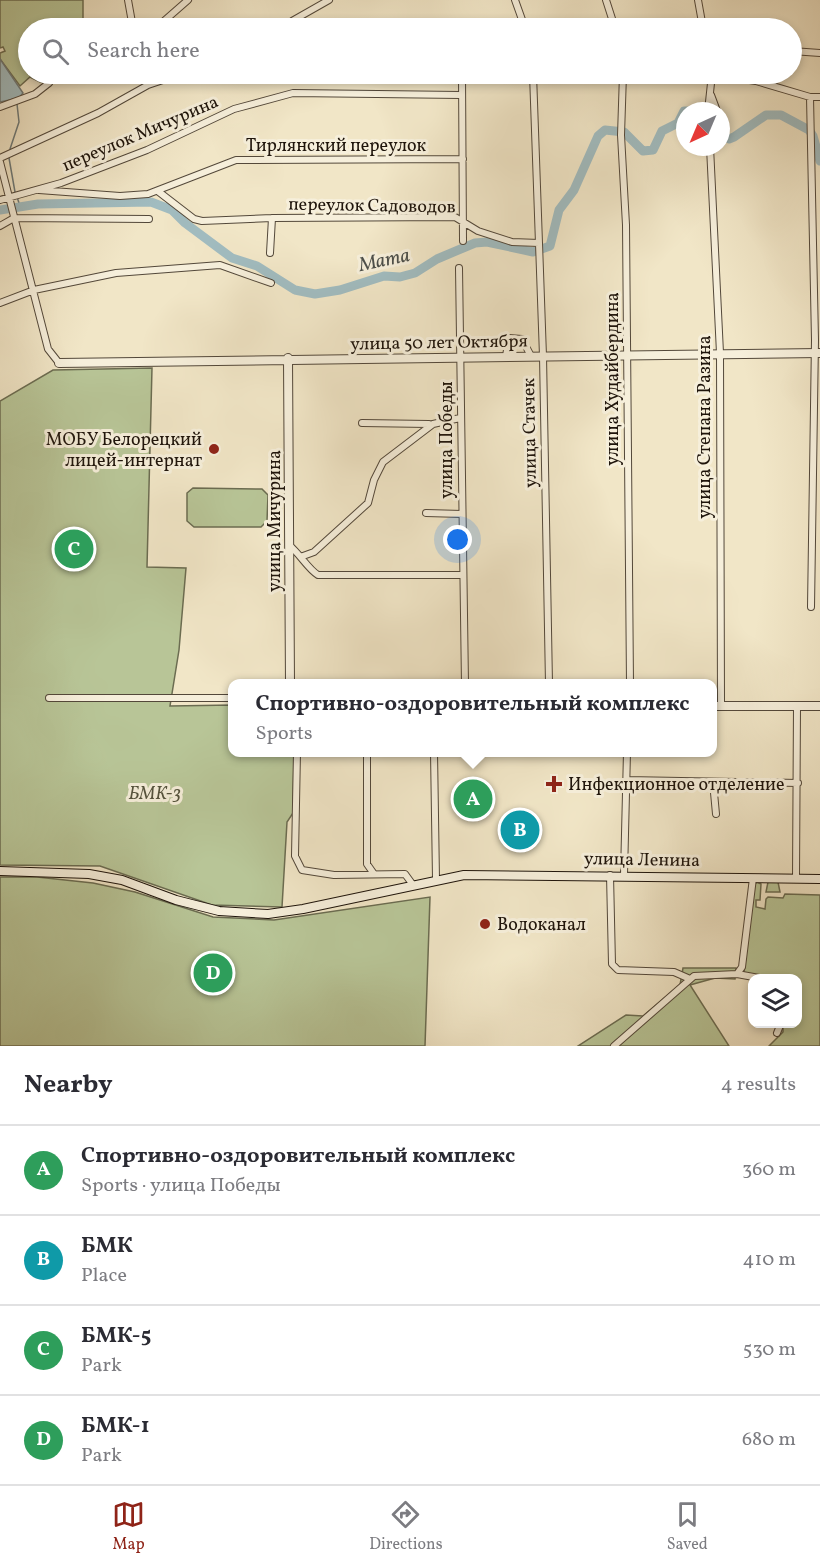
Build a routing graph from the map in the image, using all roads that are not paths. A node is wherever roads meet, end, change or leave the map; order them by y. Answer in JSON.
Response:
{"nodes":[{"id":1,"x":128,"y":0,"type":"edge"},
{"id":2,"x":188,"y":0,"type":"edge"},
{"id":3,"x":329,"y":0,"type":"edge"},
{"id":4,"x":515,"y":0,"type":"edge"},
{"id":5,"x":606,"y":0,"type":"edge"},
{"id":6,"x":698,"y":0,"type":"edge"},
{"id":7,"x":131,"y":18,"type":"edge"},
{"id":8,"x":167,"y":18,"type":"edge"},
{"id":9,"x":297,"y":18,"type":"edge"},
{"id":10,"x":521,"y":18,"type":"edge"},
{"id":11,"x":612,"y":18,"type":"edge"},
{"id":12,"x":701,"y":18,"type":"edge"},
{"id":13,"x":802,"y":52,"type":"edge"},
{"id":14,"x":820,"y":53,"type":"edge"},
{"id":15,"x":49,"y":84,"type":"dead end"},
{"id":16,"x":151,"y":84,"type":"edge"},
{"id":17,"x":462,"y":84,"type":"edge"},
{"id":18,"x":533,"y":84,"type":"edge"},
{"id":19,"x":624,"y":84,"type":"edge"},
{"id":20,"x":711,"y":84,"type":"edge"},
{"id":21,"x":766,"y":84,"type":"edge"},
{"id":22,"x":148,"y":85,"type":"joint"},
{"id":23,"x":710,"y":91,"type":"junction"},
{"id":24,"x":461,"y":95,"type":"junction"},
{"id":25,"x":810,"y":97,"type":"junction"},
{"id":26,"x":820,"y":97,"type":"edge"},
{"id":27,"x":709,"y":102,"type":"edge"},
{"id":28,"x":714,"y":102,"type":"edge"},
{"id":29,"x":0,"y":107,"type":"edge"},
{"id":30,"x":710,"y":156,"type":"edge"},
{"id":31,"x":464,"y":159,"type":"junction"},
{"id":32,"x":0,"y":160,"type":"edge"},
{"id":33,"x":36,"y":189,"type":"junction"},
{"id":34,"x":159,"y":192,"type":"junction"},
{"id":35,"x":14,"y":194,"type":"junction"},
{"id":36,"x":0,"y":200,"type":"edge"},
{"id":37,"x":14,"y":218,"type":"junction"},
{"id":38,"x":272,"y":218,"type":"junction"},
{"id":39,"x":149,"y":219,"type":"dead end"},
{"id":40,"x":463,"y":220,"type":"junction"},
{"id":41,"x":0,"y":226,"type":"edge"},
{"id":42,"x":463,"y":241,"type":"dead end"},
{"id":43,"x":538,"y":243,"type":"junction"},
{"id":44,"x":270,"y":253,"type":"dead end"},
{"id":45,"x":459,"y":268,"type":"dead end"},
{"id":46,"x":271,"y":283,"type":"dead end"},
{"id":47,"x":34,"y":290,"type":"junction"},
{"id":48,"x":0,"y":303,"type":"edge"},
{"id":49,"x":720,"y":353,"type":"junction"},
{"id":50,"x":816,"y":353,"type":"edge"},
{"id":51,"x":626,"y":354,"type":"junction"},
{"id":52,"x":461,"y":356,"type":"junction"},
{"id":53,"x":506,"y":356,"type":"junction"},
{"id":54,"x":531,"y":356,"type":"junction"},
{"id":55,"x":543,"y":356,"type":"junction"},
{"id":56,"x":288,"y":358,"type":"junction"},
{"id":57,"x":59,"y":363,"type":"joint"},
{"id":58,"x":460,"y":418,"type":"junction"},
{"id":59,"x":362,"y":423,"type":"dead end"},
{"id":60,"x":433,"y":424,"type":"junction"},
{"id":61,"x":426,"y":513,"type":"dead end"},
{"id":62,"x":462,"y":514,"type":"junction"},
{"id":63,"x":290,"y":545,"type":"junction"},
{"id":64,"x":303,"y":556,"type":"junction"},
{"id":65,"x":463,"y":575,"type":"junction"},
{"id":66,"x":811,"y":608,"type":"dead end"},
{"id":67,"x":290,"y":679,"type":"edge"},
{"id":68,"x":465,"y":679,"type":"edge"},
{"id":69,"x":549,"y":679,"type":"edge"},
{"id":70,"x":630,"y":679,"type":"edge"},
{"id":71,"x":50,"y":698,"type":"dead end"},
{"id":72,"x":228,"y":698,"type":"edge"},
{"id":73,"x":717,"y":706,"type":"edge"},
{"id":74,"x":797,"y":706,"type":"junction"},
{"id":75,"x":820,"y":706,"type":"edge"},
{"id":76,"x":297,"y":757,"type":"edge"},
{"id":77,"x":367,"y":757,"type":"edge"},
{"id":78,"x":434,"y":757,"type":"edge"},
{"id":79,"x":627,"y":757,"type":"edge"},
{"id":80,"x":626,"y":780,"type":"junction"},
{"id":81,"x":712,"y":782,"type":"junction"},
{"id":82,"x":798,"y":783,"type":"junction"},
{"id":83,"x":716,"y":814,"type":"dead end"},
{"id":84,"x":0,"y":871,"type":"edge"},
{"id":85,"x":374,"y":874,"type":"junction"},
{"id":86,"x":610,"y":875,"type":"junction"},
{"id":87,"x":624,"y":875,"type":"junction"},
{"id":88,"x":753,"y":878,"type":"junction"},
{"id":89,"x":796,"y":878,"type":"junction"},
{"id":90,"x":436,"y":879,"type":"junction"},
{"id":91,"x":820,"y":879,"type":"edge"},
{"id":92,"x":413,"y":885,"type":"junction"},
{"id":93,"x":737,"y":974,"type":"junction"},
{"id":94,"x":748,"y":976,"type":"edge"},
{"id":95,"x":690,"y":979,"type":"junction"},
{"id":96,"x":779,"y":1028,"type":"edge"},
{"id":97,"x":777,"y":1033,"type":"dead end"},
{"id":98,"x":614,"y":1046,"type":"edge"}],
"edges":[{"from":1,"to":7,"type":"street"},
{"from":2,"to":8,"type":"street"},
{"from":3,"to":9,"type":"street"},
{"from":4,"to":10,"type":"street"},
{"from":5,"to":11,"type":"street"},
{"from":6,"to":12,"type":"street"},
{"from":13,"to":14,"type":"street"},
{"from":15,"to":29,"type":"street"},
{"from":16,"to":22,"type":"street"},
{"from":17,"to":24,"type":"street"},
{"from":18,"to":43,"type":"street","name":"улица Стачек"},
{"from":19,"to":51,"type":"street","name":"улица Худайбердина"},
{"from":20,"to":23,"type":"street"},
{"from":21,"to":25,"type":"street"},
{"from":22,"to":32,"type":"street"},
{"from":23,"to":27,"type":"street"},
{"from":23,"to":28,"type":"street"},
{"from":24,"to":31,"type":"street"},
{"from":24,"to":33,"type":"street","name":"переулок Мичурина"},
{"from":25,"to":26,"type":"street"},
{"from":25,"to":50,"type":"street"},
{"from":30,"to":49,"type":"street","name":"улица Степана Разина"},
{"from":31,"to":34,"type":"street","name":"Тирлянский переулок"},
{"from":31,"to":40,"type":"street"},
{"from":32,"to":35,"type":"street"},
{"from":33,"to":34,"type":"street","name":"Тирлянский переулок"},
{"from":33,"to":35,"type":"street","name":"переулок Мичурина"},
{"from":34,"to":38,"type":"street","name":"переулок Садоводов"},
{"from":35,"to":36,"type":"street"},
{"from":35,"to":37,"type":"street"},
{"from":37,"to":39,"type":"street"},
{"from":37,"to":41,"type":"street"},
{"from":37,"to":47,"type":"street"},
{"from":38,"to":40,"type":"street","name":"переулок Садоводов"},
{"from":38,"to":44,"type":"street","name":"переулок Садоводов"},
{"from":40,"to":42,"type":"street"},
{"from":40,"to":43,"type":"street","name":"переулок Садоводов"},
{"from":43,"to":55,"type":"street","name":"улица Стачек"},
{"from":45,"to":52,"type":"street","name":"улица Победы"},
{"from":46,"to":47,"type":"street"},
{"from":47,"to":48,"type":"street"},
{"from":47,"to":57,"type":"street"},
{"from":49,"to":50,"type":"street","name":"улица 50 лет Октября"},
{"from":49,"to":51,"type":"street","name":"улица 50 лет Октября"},
{"from":49,"to":73,"type":"street","name":"улица Степана Разина"},
{"from":50,"to":66,"type":"street"},
{"from":51,"to":55,"type":"street","name":"улица 50 лет Октября"},
{"from":51,"to":70,"type":"street","name":"улица Худайбердина"},
{"from":52,"to":53,"type":"street","name":"улица 50 лет Октября"},
{"from":52,"to":56,"type":"street","name":"улица 50 лет Октября"},
{"from":52,"to":58,"type":"street","name":"улица Победы"},
{"from":53,"to":54,"type":"street","name":"улица 50 лет Октября"},
{"from":53,"to":54,"type":"street"},
{"from":54,"to":55,"type":"street","name":"улица 50 лет Октября"},
{"from":55,"to":69,"type":"street","name":"улица Стачек"},
{"from":56,"to":57,"type":"street","name":"улица 50 лет Октября"},
{"from":56,"to":63,"type":"street","name":"улица Мичурина"},
{"from":58,"to":60,"type":"street"},
{"from":58,"to":62,"type":"street","name":"улица Победы"},
{"from":59,"to":60,"type":"street"},
{"from":60,"to":64,"type":"street"},
{"from":61,"to":62,"type":"street"},
{"from":62,"to":65,"type":"street","name":"улица Победы"},
{"from":63,"to":64,"type":"street"},
{"from":63,"to":67,"type":"street","name":"улица Мичурина"},
{"from":64,"to":65,"type":"street"},
{"from":65,"to":68,"type":"street","name":"улица Победы"},
{"from":71,"to":72,"type":"street"},
{"from":73,"to":74,"type":"street"},
{"from":74,"to":75,"type":"street"},
{"from":74,"to":82,"type":"street"},
{"from":76,"to":85,"type":"street"},
{"from":77,"to":85,"type":"street"},
{"from":78,"to":90,"type":"street"},
{"from":79,"to":80,"type":"street"},
{"from":80,"to":81,"type":"street"},
{"from":80,"to":87,"type":"street"},
{"from":81,"to":82,"type":"street"},
{"from":81,"to":83,"type":"street"},
{"from":82,"to":89,"type":"street"},
{"from":84,"to":92,"type":"main road","name":"улица Ленина"},
{"from":85,"to":92,"type":"street"},
{"from":86,"to":87,"type":"main road","name":"улица Ленина"},
{"from":86,"to":90,"type":"main road","name":"улица Ленина"},
{"from":86,"to":95,"type":"street"},
{"from":87,"to":88,"type":"main road","name":"улица Ленина"},
{"from":88,"to":89,"type":"main road","name":"улица Ленина"},
{"from":88,"to":93,"type":"street"},
{"from":89,"to":91,"type":"main road","name":"улица Ленина"},
{"from":90,"to":92,"type":"main road","name":"улица Ленина"},
{"from":93,"to":94,"type":"street"},
{"from":93,"to":95,"type":"street"},
{"from":95,"to":98,"type":"street"},
{"from":96,"to":97,"type":"street"}]}
